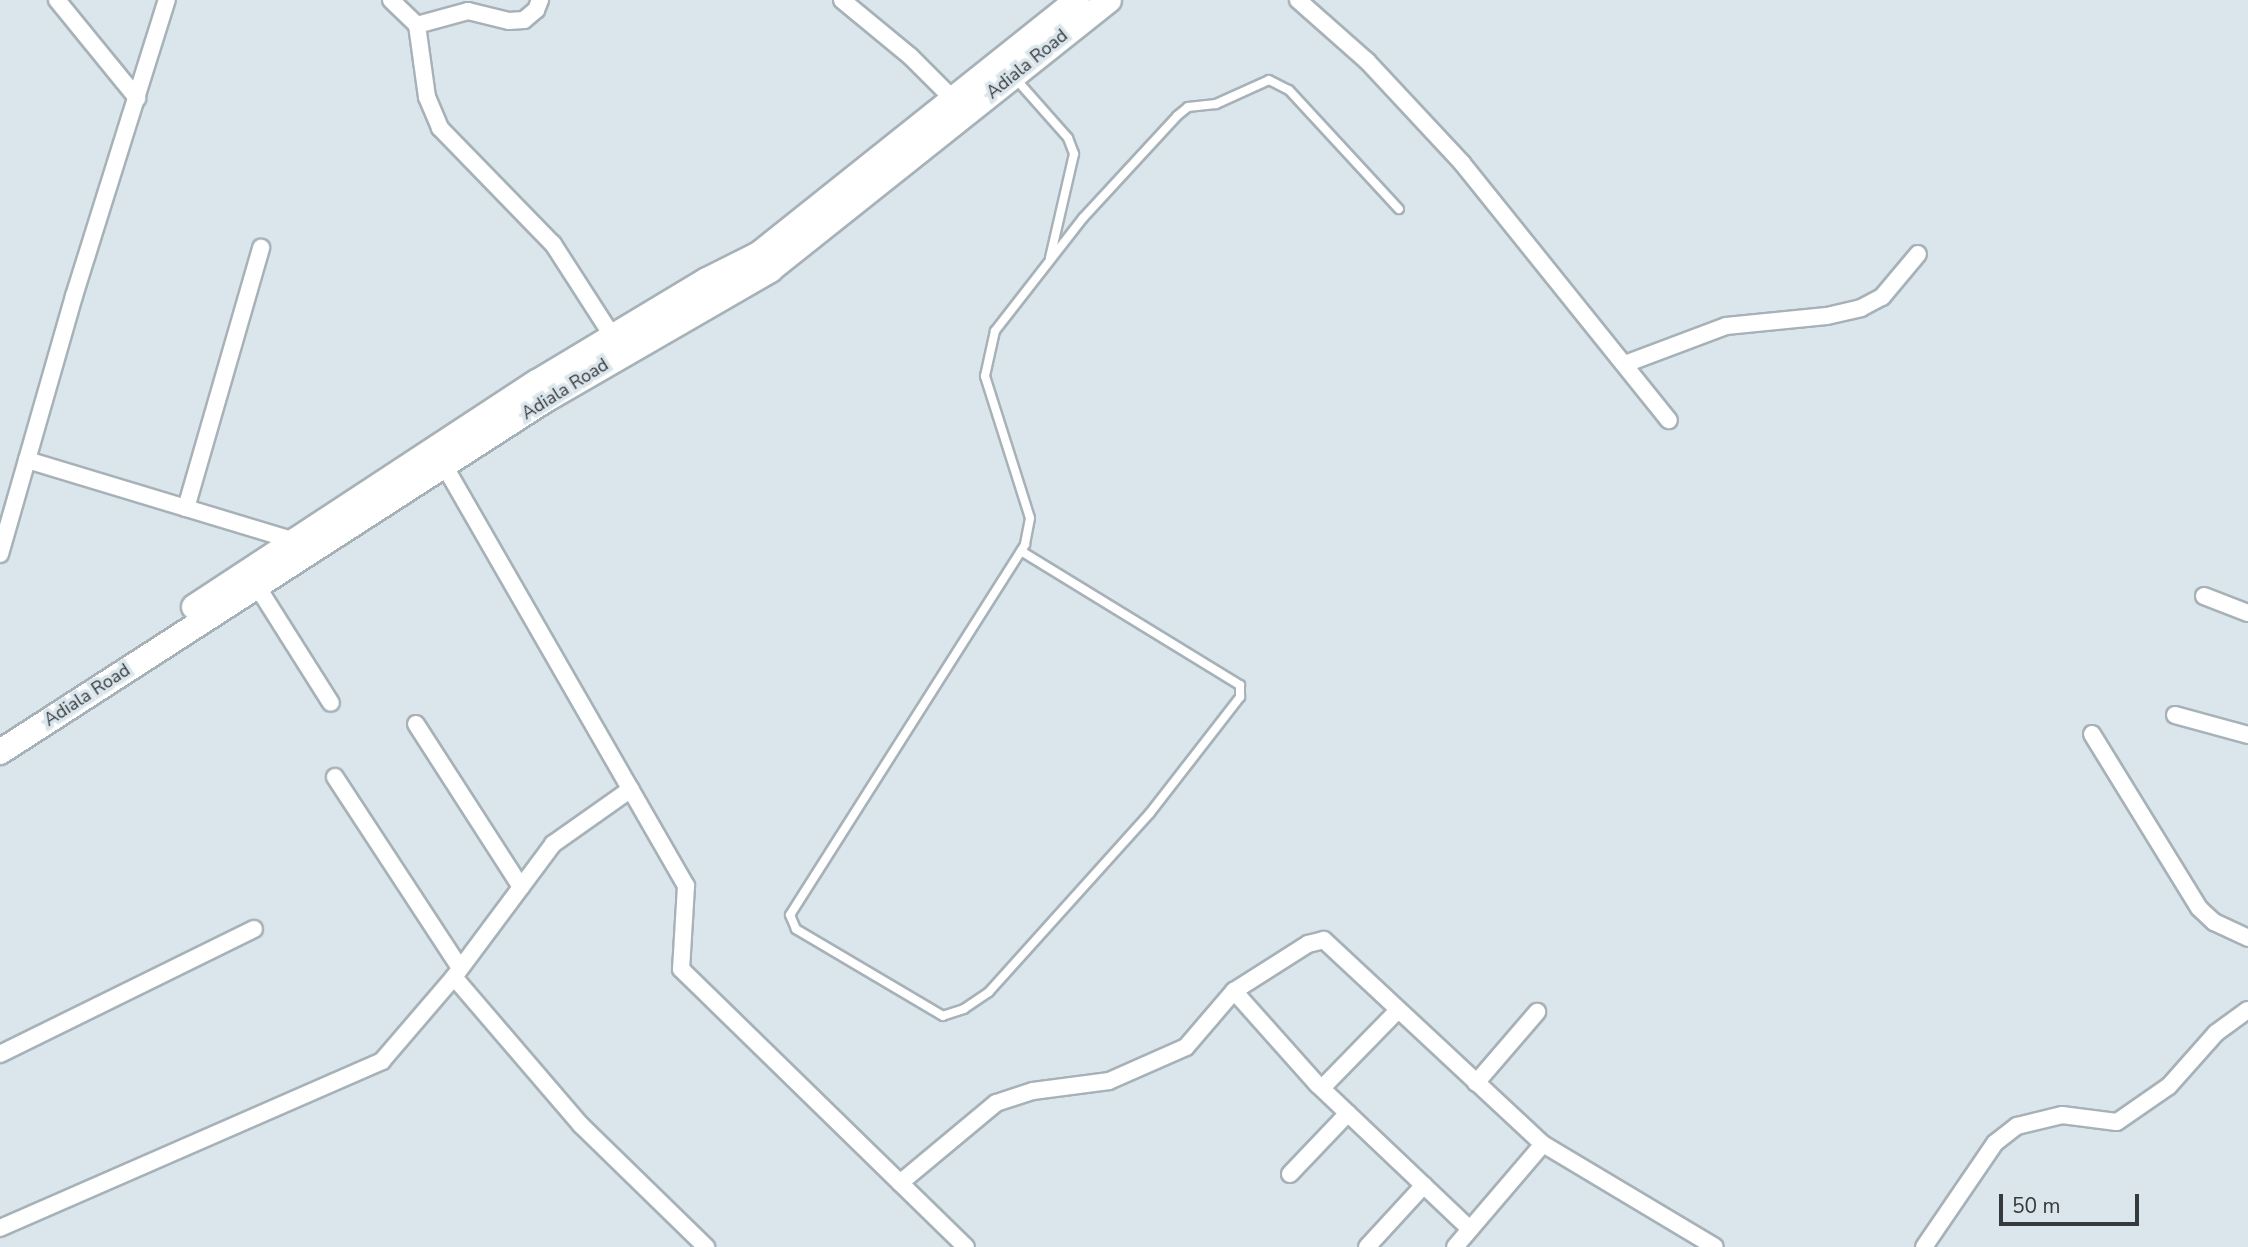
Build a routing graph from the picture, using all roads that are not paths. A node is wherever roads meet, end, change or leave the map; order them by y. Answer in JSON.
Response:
{"nodes":[{"id":1,"x":57,"y":0,"type":"edge"},
{"id":2,"x":391,"y":0,"type":"edge"},
{"id":3,"x":540,"y":0,"type":"edge"},
{"id":4,"x":842,"y":0,"type":"edge"},
{"id":5,"x":1077,"y":0,"type":"edge"},
{"id":6,"x":1109,"y":0,"type":"edge"},
{"id":7,"x":1298,"y":0,"type":"edge"},
{"id":8,"x":165,"y":2,"type":"edge"},
{"id":9,"x":417,"y":25,"type":"junction"},
{"id":10,"x":1013,"y":75,"type":"junction"},
{"id":11,"x":137,"y":98,"type":"junction"},
{"id":12,"x":953,"y":99,"type":"junction"},
{"id":13,"x":1399,"y":209,"type":"dead end"},
{"id":14,"x":261,"y":248,"type":"dead end"},
{"id":15,"x":1917,"y":254,"type":"dead end"},
{"id":16,"x":1049,"y":261,"type":"junction"},
{"id":17,"x":613,"y":337,"type":"junction"},
{"id":18,"x":1625,"y":364,"type":"junction"},
{"id":19,"x":1669,"y":420,"type":"dead end"},
{"id":20,"x":27,"y":460,"type":"junction"},
{"id":21,"x":444,"y":465,"type":"junction"},
{"id":22,"x":186,"y":508,"type":"junction"},
{"id":23,"x":292,"y":540,"type":"junction"},
{"id":24,"x":1021,"y":551,"type":"junction"},
{"id":25,"x":0,"y":554,"type":"edge"},
{"id":26,"x":257,"y":586,"type":"junction"},
{"id":27,"x":2204,"y":596,"type":"dead end"},
{"id":28,"x":2248,"y":613,"type":"edge"},
{"id":29,"x":331,"y":703,"type":"dead end"},
{"id":30,"x":2175,"y":715,"type":"dead end"},
{"id":31,"x":416,"y":724,"type":"dead end"},
{"id":32,"x":2092,"y":734,"type":"dead end"},
{"id":33,"x":2248,"y":735,"type":"edge"},
{"id":34,"x":0,"y":740,"type":"edge"},
{"id":35,"x":0,"y":752,"type":"edge"},
{"id":36,"x":335,"y":778,"type":"dead end"},
{"id":37,"x":631,"y":789,"type":"junction"},
{"id":38,"x":521,"y":887,"type":"junction"},
{"id":39,"x":254,"y":929,"type":"dead end"},
{"id":40,"x":2248,"y":938,"type":"edge"},
{"id":41,"x":457,"y":972,"type":"junction"},
{"id":42,"x":1234,"y":991,"type":"junction"},
{"id":43,"x":1398,"y":1010,"type":"junction"},
{"id":44,"x":2248,"y":1010,"type":"edge"},
{"id":45,"x":1537,"y":1012,"type":"dead end"},
{"id":46,"x":0,"y":1054,"type":"edge"},
{"id":47,"x":1476,"y":1083,"type":"junction"},
{"id":48,"x":1322,"y":1088,"type":"junction"},
{"id":49,"x":1348,"y":1113,"type":"junction"},
{"id":50,"x":1543,"y":1144,"type":"junction"},
{"id":51,"x":1290,"y":1174,"type":"dead end"},
{"id":52,"x":900,"y":1182,"type":"junction"},
{"id":53,"x":1424,"y":1185,"type":"junction"},
{"id":54,"x":0,"y":1228,"type":"edge"},
{"id":55,"x":1463,"y":1241,"type":"edge"},
{"id":56,"x":706,"y":1247,"type":"edge"},
{"id":57,"x":966,"y":1247,"type":"edge"},
{"id":58,"x":1367,"y":1247,"type":"edge"},
{"id":59,"x":1715,"y":1247,"type":"edge"},
{"id":60,"x":1924,"y":1247,"type":"edge"}],
"edges":[{"from":1,"to":11,"type":"street"},
{"from":2,"to":9,"type":"street"},
{"from":3,"to":9,"type":"street"},
{"from":4,"to":12,"type":"street"},
{"from":5,"to":12,"type":"main road","name":"Adiala Road"},
{"from":6,"to":10,"type":"main road","name":"Adiala Road"},
{"from":7,"to":18,"type":"street"},
{"from":8,"to":11,"type":"street"},
{"from":9,"to":17,"type":"street"},
{"from":10,"to":16,"type":"lane"},
{"from":10,"to":21,"type":"main road","name":"Adiala Road"},
{"from":11,"to":20,"type":"street"},
{"from":12,"to":17,"type":"main road","name":"Adiala Road"},
{"from":13,"to":16,"type":"lane"},
{"from":14,"to":22,"type":"street"},
{"from":15,"to":18,"type":"street"},
{"from":16,"to":24,"type":"lane"},
{"from":17,"to":23,"type":"main road","name":"Adiala Road"},
{"from":18,"to":19,"type":"street"},
{"from":20,"to":22,"type":"street"},
{"from":20,"to":25,"type":"street"},
{"from":21,"to":26,"type":"main road","name":"Adiala Road"},
{"from":21,"to":37,"type":"street"},
{"from":22,"to":23,"type":"street"},
{"from":23,"to":34,"type":"main road","name":"Adiala Road"},
{"from":24,"to":24,"type":"lane"},
{"from":26,"to":29,"type":"street"},
{"from":26,"to":35,"type":"main road","name":"Adiala Road"},
{"from":27,"to":28,"type":"street"},
{"from":30,"to":33,"type":"street"},
{"from":31,"to":38,"type":"street"},
{"from":32,"to":40,"type":"street"},
{"from":36,"to":41,"type":"street"},
{"from":37,"to":38,"type":"street"},
{"from":37,"to":52,"type":"street"},
{"from":38,"to":41,"type":"street"},
{"from":39,"to":46,"type":"street"},
{"from":41,"to":54,"type":"street"},
{"from":41,"to":56,"type":"street"},
{"from":42,"to":43,"type":"street"},
{"from":42,"to":48,"type":"street"},
{"from":42,"to":52,"type":"street"},
{"from":43,"to":47,"type":"street"},
{"from":43,"to":48,"type":"street"},
{"from":44,"to":60,"type":"street"},
{"from":45,"to":47,"type":"street"},
{"from":47,"to":50,"type":"street"},
{"from":48,"to":49,"type":"street"},
{"from":49,"to":51,"type":"street"},
{"from":49,"to":53,"type":"street"},
{"from":50,"to":55,"type":"street"},
{"from":50,"to":59,"type":"street"},
{"from":52,"to":57,"type":"street"},
{"from":53,"to":55,"type":"street"},
{"from":53,"to":58,"type":"street"}]}
